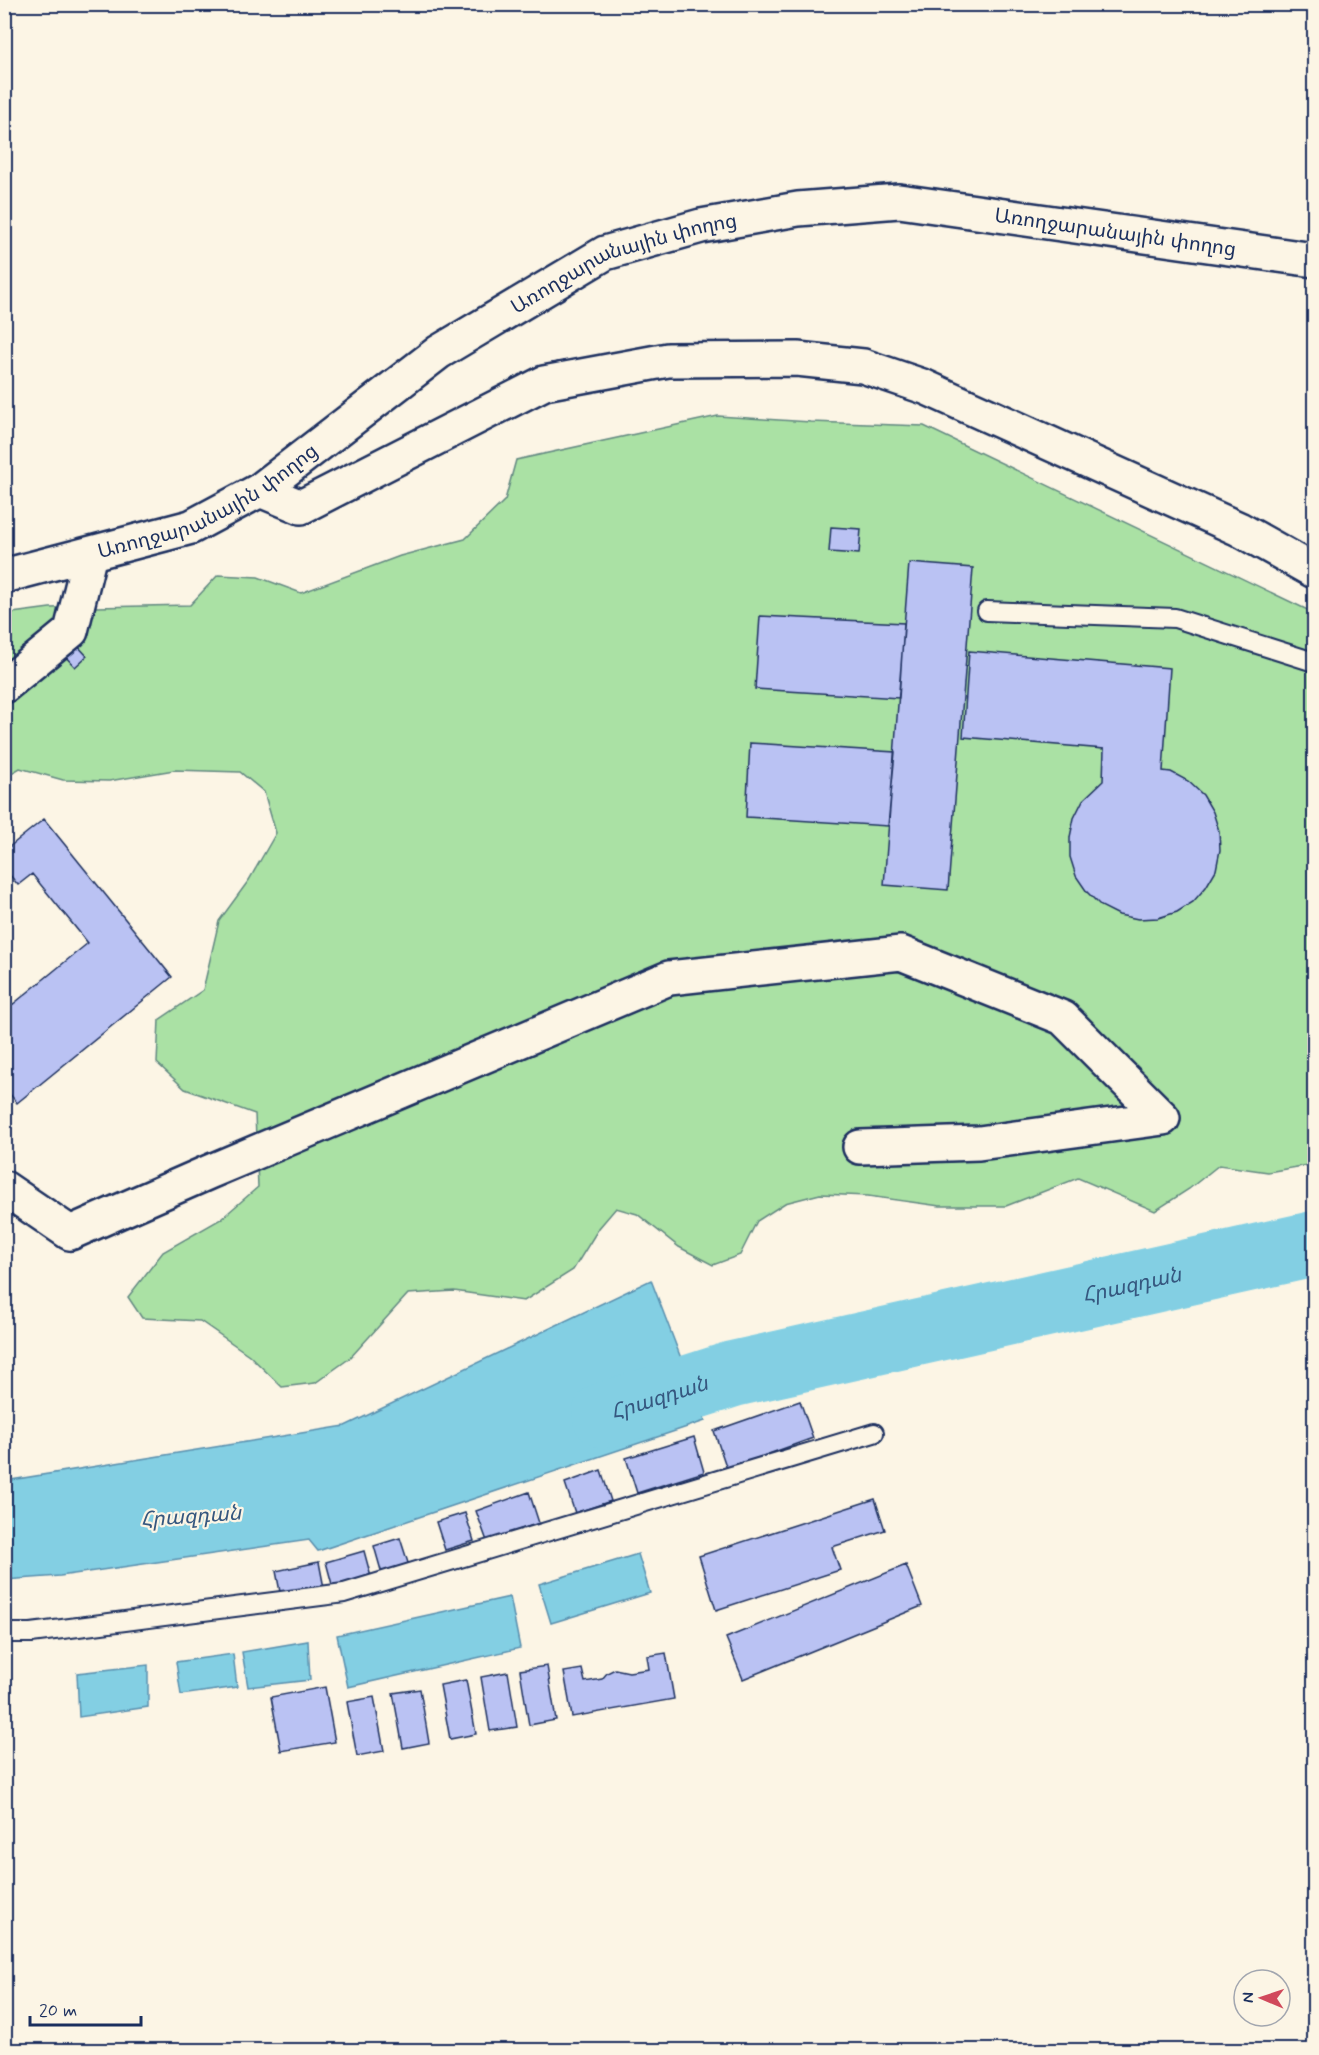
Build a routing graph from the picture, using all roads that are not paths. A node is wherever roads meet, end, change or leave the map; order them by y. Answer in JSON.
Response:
{"nodes":[{"id":1,"x":1314,"y":260,"type":"edge"},
{"id":2,"x":260,"y":490,"type":"junction"},
{"id":3,"x":90,"y":554,"type":"junction"},
{"id":4,"x":1314,"y":571,"type":"edge"},
{"id":5,"x":4,"y":576,"type":"edge"},
{"id":6,"x":987,"y":611,"type":"dead end"},
{"id":7,"x":1314,"y":662,"type":"edge"},
{"id":8,"x":4,"y":686,"type":"edge"},
{"id":9,"x":860,"y":1147,"type":"dead end"},
{"id":10,"x":4,"y":1188,"type":"edge"},
{"id":11,"x":874,"y":1433,"type":"dead end"},
{"id":12,"x":4,"y":1633,"type":"edge"}],
"edges":[{"from":1,"to":2,"type":"street","name":"Առողջարանային փողոց"},
{"from":2,"to":3,"type":"street","name":"Առողջարանային փողոց"},
{"from":2,"to":4,"type":"street"},
{"from":3,"to":5,"type":"street","name":"Առողջարանային փողոց"},
{"from":3,"to":8,"type":"street"},
{"from":6,"to":7,"type":"lane"},
{"from":9,"to":10,"type":"street"},
{"from":11,"to":12,"type":"lane"}]}
